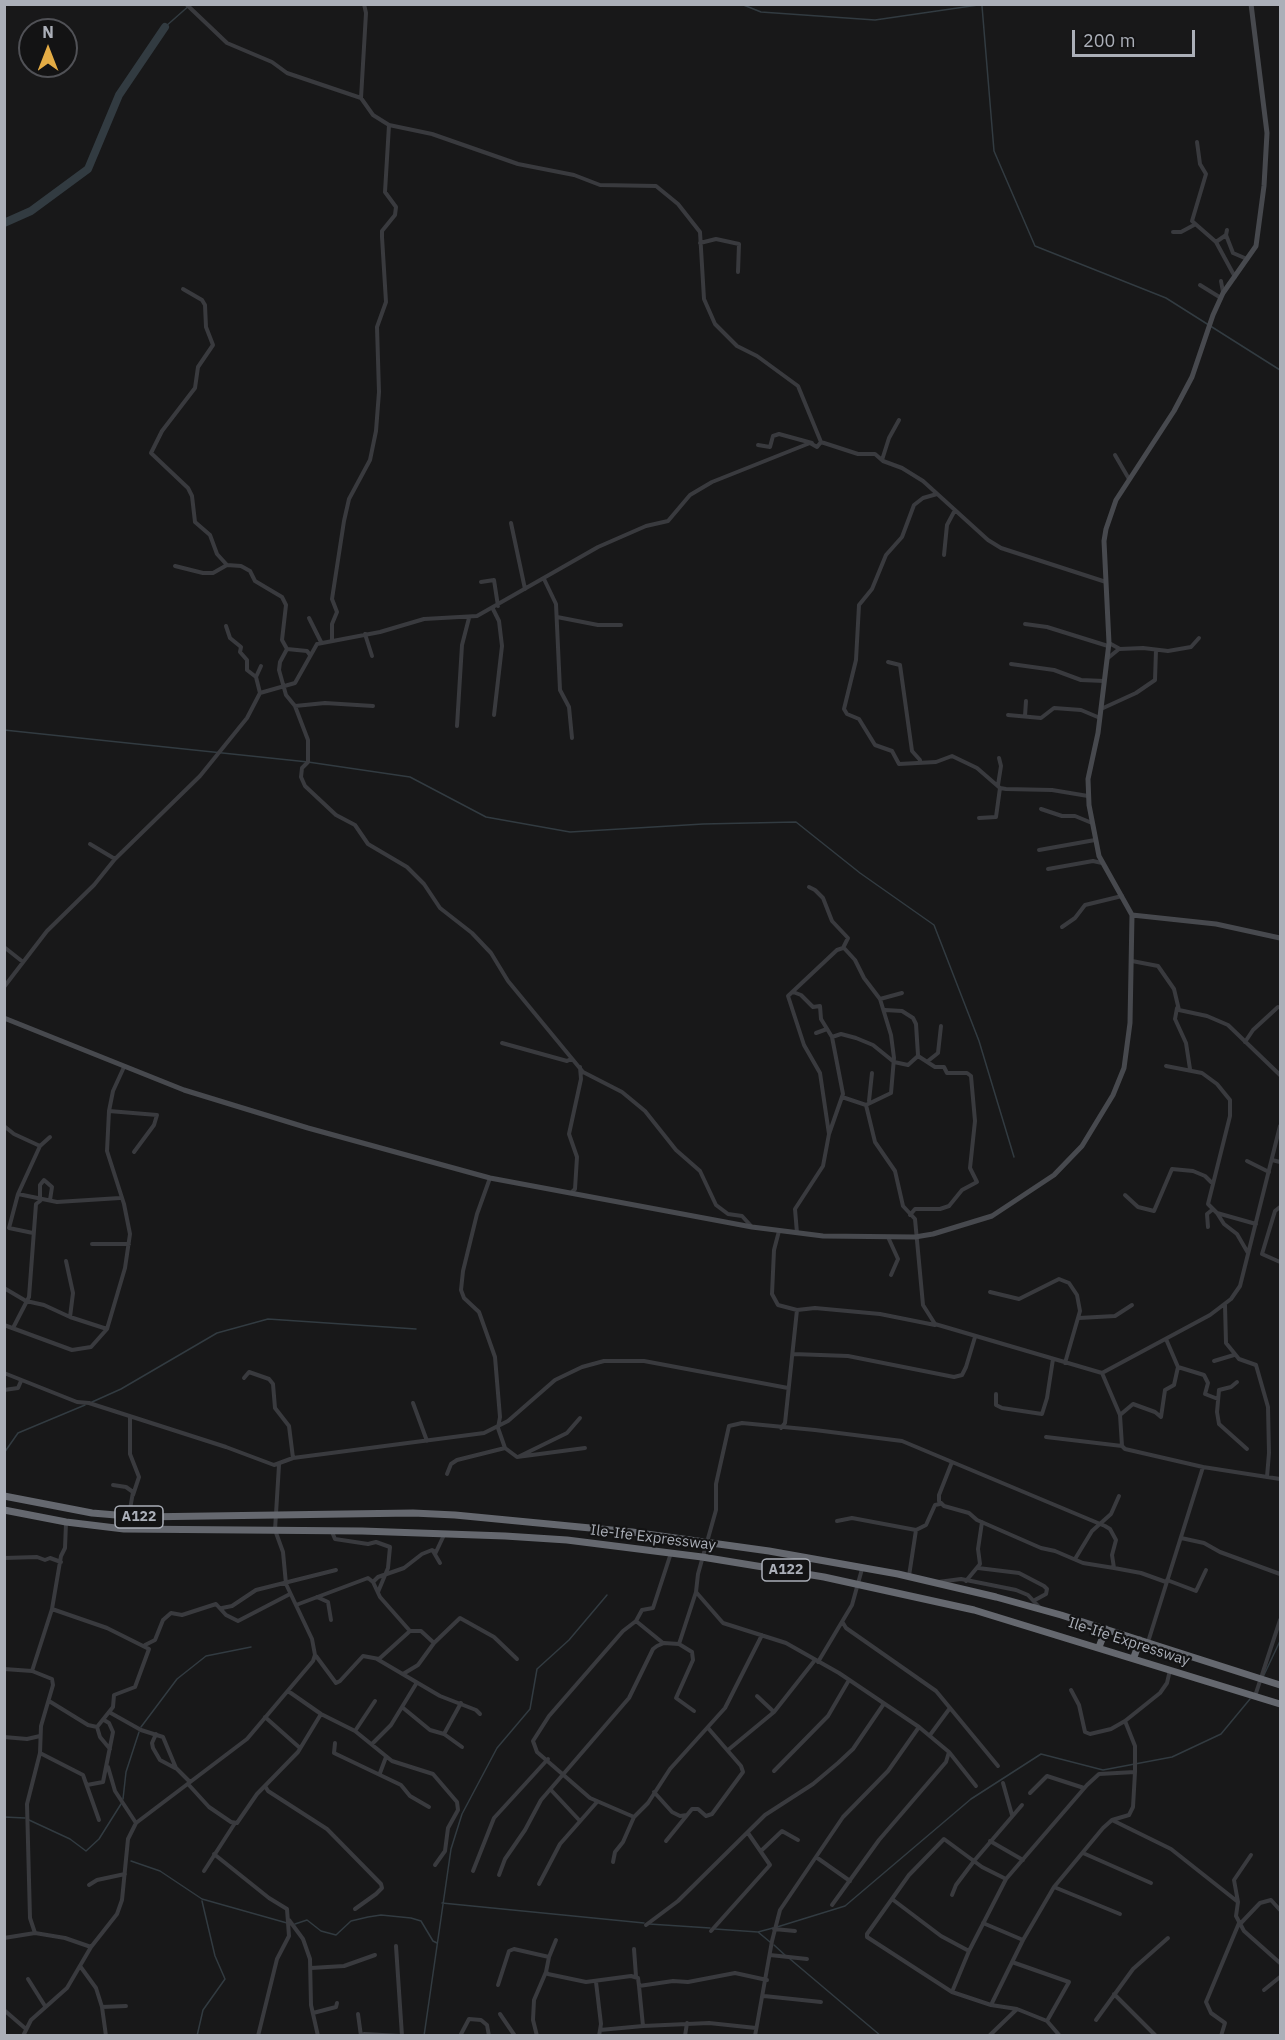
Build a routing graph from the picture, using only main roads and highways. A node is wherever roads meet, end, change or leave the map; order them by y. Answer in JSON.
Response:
{"nodes":[{"id":1,"x":4,"y":1496,"type":"edge"},
{"id":2,"x":4,"y":1510,"type":"edge"},
{"id":3,"x":127,"y":1516,"type":"junction"},
{"id":4,"x":361,"y":1516,"type":"junction"},
{"id":5,"x":124,"y":1528,"type":"junction"},
{"id":6,"x":362,"y":1531,"type":"junction"},
{"id":7,"x":1106,"y":1629,"type":"junction"},
{"id":8,"x":1144,"y":1641,"type":"junction"},
{"id":9,"x":1099,"y":1647,"type":"junction"},
{"id":10,"x":1134,"y":1657,"type":"junction"},
{"id":11,"x":1281,"y":1685,"type":"edge"},
{"id":12,"x":1281,"y":1704,"type":"edge"}],
"edges":[{"from":1,"to":3,"type":"highway","name":"Ile-Ife Expressway","number":"A122"},
{"from":2,"to":5,"type":"highway","name":"Ile-Ife Expressway","number":"A122"},
{"from":3,"to":4,"type":"highway","name":"Ile-Ife Expressway","number":"A122"},
{"from":3,"to":5,"type":"highway"},
{"from":4,"to":6,"type":"highway"},
{"from":4,"to":7,"type":"highway","name":"Ile-Ife Expressway","number":"A122"},
{"from":5,"to":6,"type":"highway","name":"Ile-Ife Expressway","number":"A122"},
{"from":6,"to":9,"type":"highway","name":"Ile-Ife Expressway","number":"A122"},
{"from":7,"to":8,"type":"highway","name":"Ile-Ife Expressway","number":"A122"},
{"from":7,"to":9,"type":"highway"},
{"from":8,"to":10,"type":"highway"},
{"from":8,"to":11,"type":"highway","name":"Ile-Ife Expressway","number":"A122"},
{"from":9,"to":10,"type":"highway","name":"Ile-Ife Expressway","number":"A122"},
{"from":10,"to":12,"type":"highway","name":"Ile-Ife Expressway","number":"A122"}]}
